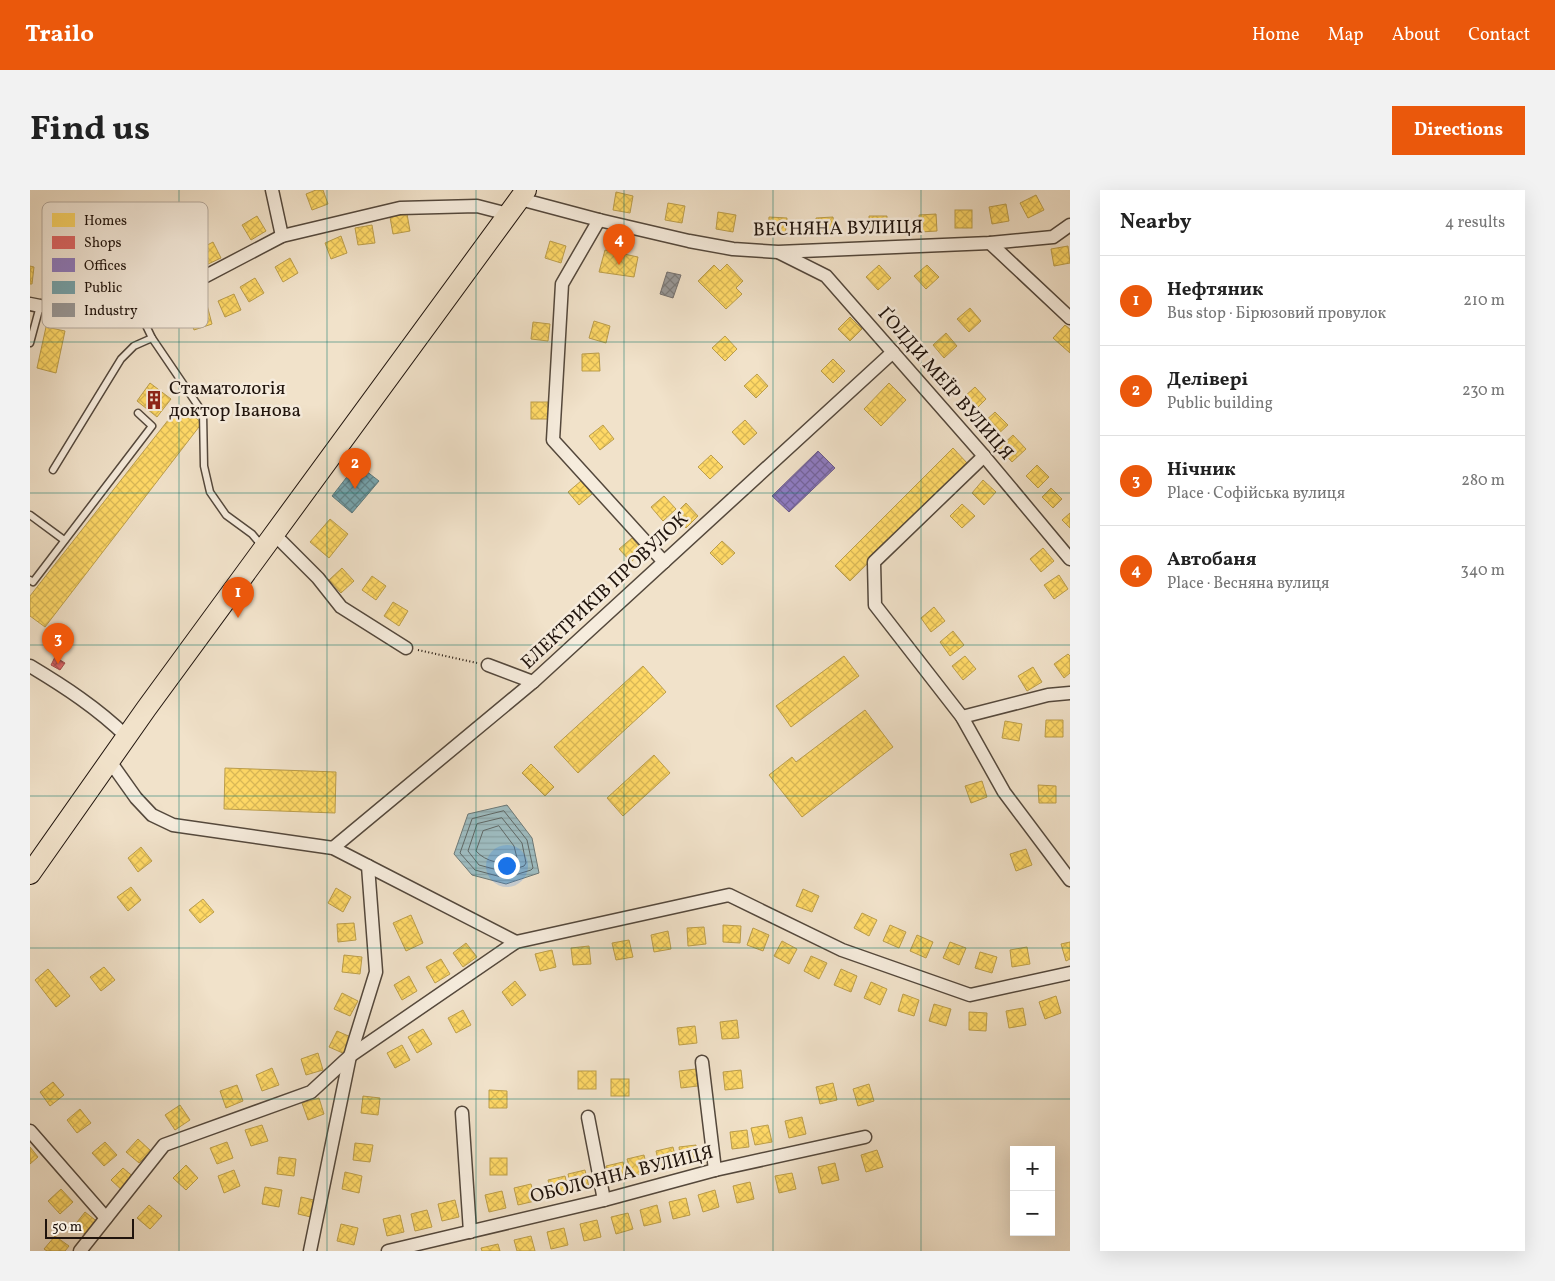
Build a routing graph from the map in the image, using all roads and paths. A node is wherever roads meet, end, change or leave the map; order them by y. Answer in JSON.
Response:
{"nodes":[{"id":1,"x":272,"y":190,"type":"edge"},
{"id":2,"x":518,"y":201,"type":"edge"},
{"id":3,"x":599,"y":220,"type":"junction"},
{"id":4,"x":1070,"y":225,"type":"edge"},
{"id":5,"x":282,"y":236,"type":"junction"},
{"id":6,"x":990,"y":243,"type":"junction"},
{"id":7,"x":778,"y":252,"type":"junction"},
{"id":8,"x":208,"y":275,"type":"edge"},
{"id":9,"x":35,"y":305,"type":"edge"},
{"id":10,"x":1070,"y":318,"type":"edge"},
{"id":11,"x":147,"y":328,"type":"edge"},
{"id":12,"x":152,"y":338,"type":"junction"},
{"id":13,"x":30,"y":342,"type":"edge"},
{"id":14,"x":893,"y":352,"type":"junction"},
{"id":15,"x":138,"y":413,"type":"dead end"},
{"id":16,"x":984,"y":456,"type":"junction"},
{"id":17,"x":53,"y":470,"type":"dead end"},
{"id":18,"x":30,"y":515,"type":"edge"},
{"id":19,"x":64,"y":540,"type":"junction"},
{"id":20,"x":269,"y":541,"type":"junction"},
{"id":21,"x":1070,"y":559,"type":"edge"},
{"id":22,"x":664,"y":562,"type":"junction"},
{"id":23,"x":30,"y":580,"type":"edge"},
{"id":24,"x":406,"y":648,"type":"joint"},
{"id":25,"x":488,"y":665,"type":"joint"},
{"id":26,"x":30,"y":666,"type":"edge"},
{"id":27,"x":533,"y":682,"type":"junction"},
{"id":28,"x":1070,"y":693,"type":"edge"},
{"id":29,"x":962,"y":717,"type":"junction"},
{"id":30,"x":126,"y":736,"type":"junction"},
{"id":31,"x":109,"y":760,"type":"junction"},
{"id":32,"x":333,"y":848,"type":"junction"},
{"id":33,"x":368,"y":866,"type":"junction"},
{"id":34,"x":30,"y":874,"type":"edge"},
{"id":35,"x":1070,"y":880,"type":"edge"},
{"id":36,"x":516,"y":942,"type":"junction"},
{"id":37,"x":1070,"y":973,"type":"edge"},
{"id":38,"x":350,"y":1056,"type":"junction"},
{"id":39,"x":702,"y":1062,"type":"dead end"},
{"id":40,"x":462,"y":1113,"type":"dead end"},
{"id":41,"x":588,"y":1117,"type":"dead end"},
{"id":42,"x":30,"y":1131,"type":"edge"},
{"id":43,"x":865,"y":1137,"type":"dead end"},
{"id":44,"x":715,"y":1170,"type":"junction"},
{"id":45,"x":604,"y":1200,"type":"junction"},
{"id":46,"x":106,"y":1218,"type":"junction"},
{"id":47,"x":470,"y":1232,"type":"junction"},
{"id":48,"x":80,"y":1251,"type":"edge"},
{"id":49,"x":310,"y":1251,"type":"edge"},
{"id":50,"x":388,"y":1251,"type":"edge"}],
"edges":[{"from":1,"to":5,"type":"street"},
{"from":2,"to":3,"type":"street","name":"ВЕСНЯНА ВУЛИЦЯ"},
{"from":2,"to":5,"type":"street","name":"ВЕСНЯНА ВУЛИЦЯ"},
{"from":2,"to":20,"type":"highway"},
{"from":3,"to":7,"type":"street","name":"ВЕСНЯНА ВУЛИЦЯ"},
{"from":3,"to":22,"type":"street"},
{"from":4,"to":6,"type":"street","name":"ВЕСНЯНА ВУЛИЦЯ"},
{"from":5,"to":8,"type":"street","name":"ВЕСНЯНА ВУЛИЦЯ"},
{"from":6,"to":7,"type":"street","name":"ВЕСНЯНА ВУЛИЦЯ"},
{"from":6,"to":10,"type":"street"},
{"from":7,"to":14,"type":"street","name":"ҐОЛДИ МЕЇР ВУЛИЦЯ"},
{"from":9,"to":13,"type":"lane"},
{"from":11,"to":12,"type":"lane"},
{"from":12,"to":17,"type":"lane"},
{"from":12,"to":20,"type":"lane"},
{"from":14,"to":16,"type":"street","name":"ҐОЛДИ МЕЇР ВУЛИЦЯ"},
{"from":14,"to":22,"type":"street","name":"ЕЛЕКТРИКІВ ПРОВУЛОК"},
{"from":15,"to":19,"type":"lane"},
{"from":16,"to":21,"type":"street","name":"ҐОЛДИ МЕЇР ВУЛИЦЯ"},
{"from":16,"to":29,"type":"street"},
{"from":18,"to":19,"type":"lane"},
{"from":19,"to":23,"type":"lane"},
{"from":20,"to":24,"type":"street"},
{"from":20,"to":30,"type":"highway"},
{"from":22,"to":27,"type":"street","name":"ЕЛЕКТРИКІВ ПРОВУЛОК"},
{"from":24,"to":25,"type":"path"},
{"from":25,"to":27,"type":"street"},
{"from":26,"to":30,"type":"street"},
{"from":27,"to":32,"type":"street","name":"ЕЛЕКТРИКІВ ПРОВУЛОК"},
{"from":28,"to":29,"type":"street"},
{"from":29,"to":35,"type":"street"},
{"from":30,"to":31,"type":"highway"},
{"from":31,"to":32,"type":"street"},
{"from":31,"to":34,"type":"highway"},
{"from":32,"to":33,"type":"street"},
{"from":33,"to":36,"type":"street"},
{"from":33,"to":38,"type":"street"},
{"from":36,"to":37,"type":"street"},
{"from":36,"to":38,"type":"street"},
{"from":38,"to":46,"type":"street"},
{"from":38,"to":49,"type":"street"},
{"from":39,"to":44,"type":"street"},
{"from":40,"to":47,"type":"street"},
{"from":41,"to":45,"type":"street"},
{"from":42,"to":46,"type":"street"},
{"from":43,"to":44,"type":"street","name":"ОБОЛОННА ВУЛИЦЯ"},
{"from":44,"to":45,"type":"street","name":"ОБОЛОННА ВУЛИЦЯ"},
{"from":45,"to":47,"type":"street","name":"ОБОЛОННА ВУЛИЦЯ"},
{"from":46,"to":48,"type":"street"},
{"from":47,"to":50,"type":"street","name":"ОБОЛОННА ВУЛИЦЯ"}]}
